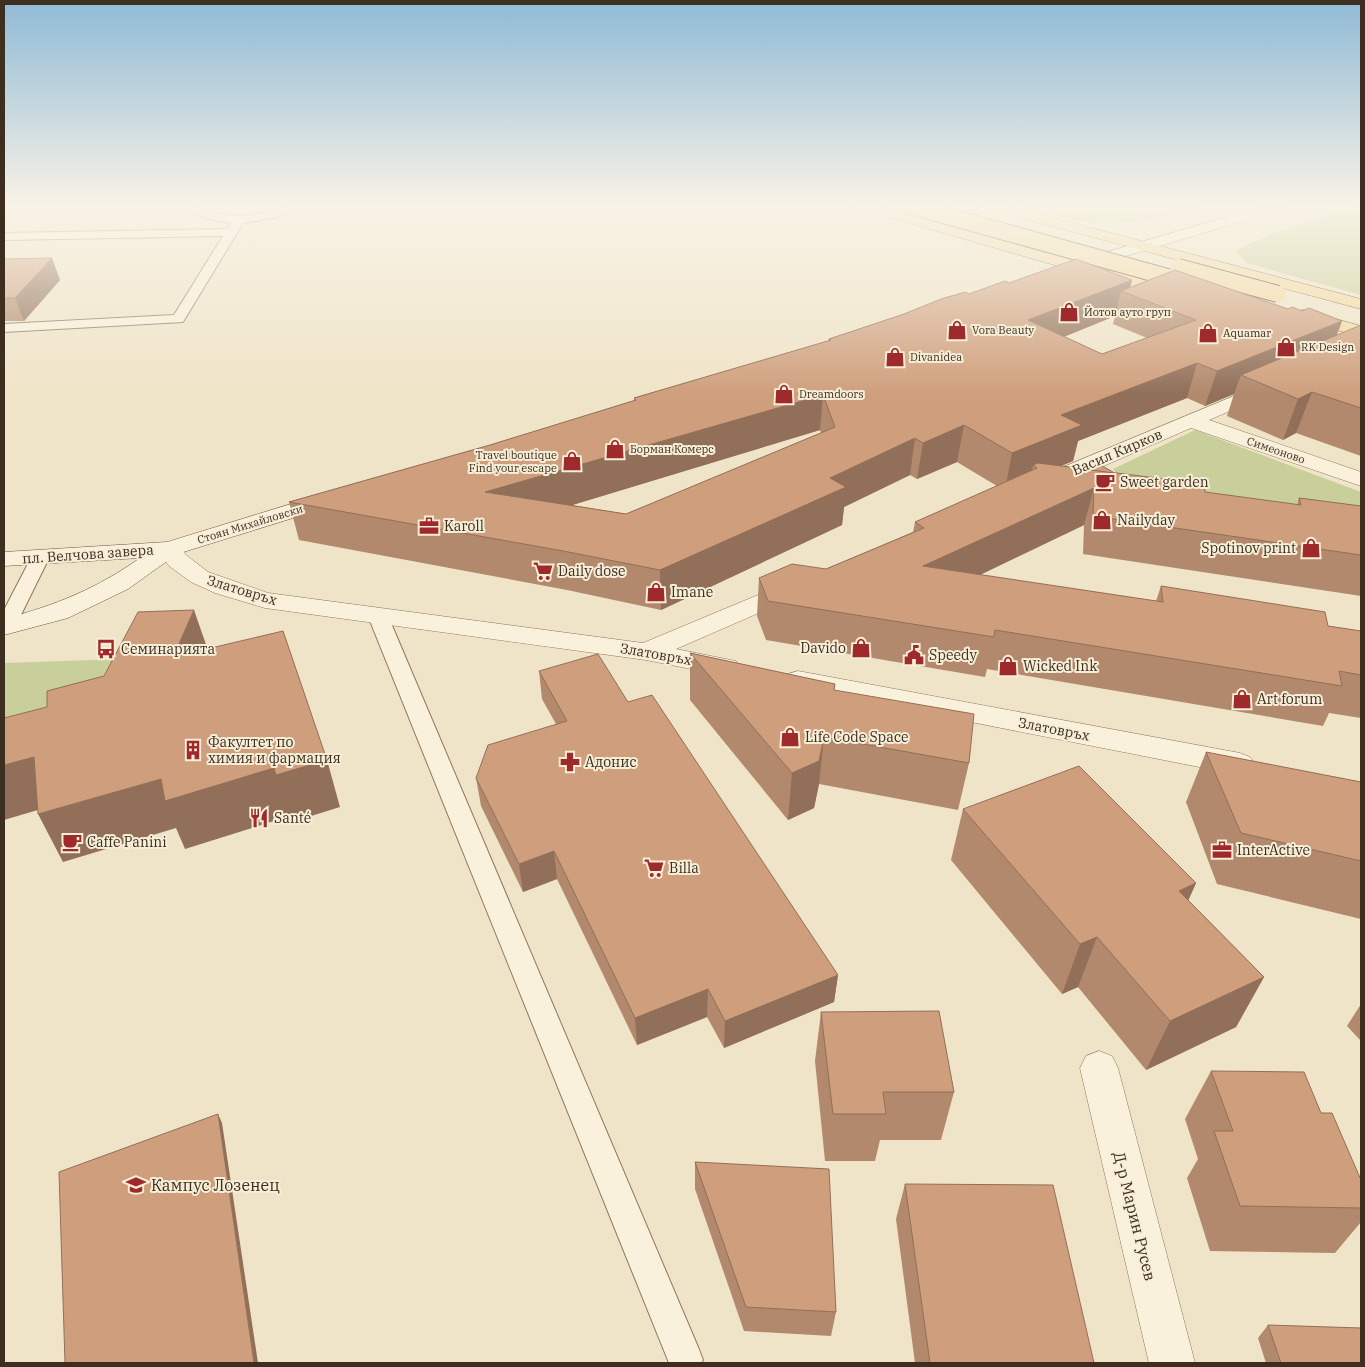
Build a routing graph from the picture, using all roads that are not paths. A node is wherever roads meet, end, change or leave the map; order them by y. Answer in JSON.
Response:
{"nodes":[{"id":1,"x":210,"y":268,"type":"edge"},
{"id":2,"x":1069,"y":268,"type":"edge"},
{"id":3,"x":1081,"y":268,"type":"edge"},
{"id":4,"x":1141,"y":268,"type":"edge"},
{"id":5,"x":1156,"y":268,"type":"edge"},
{"id":6,"x":1227,"y":268,"type":"edge"},
{"id":7,"x":1047,"y":274,"type":"edge"},
{"id":8,"x":1203,"y":302,"type":"edge"},
{"id":9,"x":1361,"y":304,"type":"edge"},
{"id":10,"x":1279,"y":305,"type":"junction"},
{"id":11,"x":1361,"y":318,"type":"edge"},
{"id":12,"x":4,"y":328,"type":"edge"},
{"id":13,"x":1296,"y":329,"type":"edge"},
{"id":14,"x":1361,"y":332,"type":"edge"},
{"id":15,"x":1361,"y":348,"type":"edge"},
{"id":16,"x":1279,"y":384,"type":"edge"},
{"id":17,"x":1191,"y":421,"type":"junction"},
{"id":18,"x":1361,"y":479,"type":"edge"},
{"id":19,"x":343,"y":495,"type":"edge"},
{"id":20,"x":1065,"y":496,"type":"edge"},
{"id":21,"x":169,"y":549,"type":"junction"},
{"id":22,"x":40,"y":558,"type":"junction"},
{"id":23,"x":4,"y":559,"type":"edge"},
{"id":24,"x":808,"y":583,"type":"edge"},
{"id":25,"x":378,"y":616,"type":"junction"},
{"id":26,"x":4,"y":627,"type":"edge"},
{"id":27,"x":646,"y":652,"type":"junction"},
{"id":28,"x":1266,"y":768,"type":"edge"},
{"id":29,"x":1098,"y":1068,"type":"dead end"},
{"id":30,"x":685,"y":1360,"type":"dead end"},
{"id":31,"x":1172,"y":1363,"type":"edge"}],
"edges":[{"from":1,"to":12,"type":"lane"},
{"from":2,"to":7,"type":"street"},
{"from":3,"to":8,"type":"main road"},
{"from":4,"to":10,"type":"main road","bridge":true},
{"from":5,"to":10,"type":"main road","bridge":true},
{"from":6,"to":9,"type":"main road"},
{"from":10,"to":11,"type":"main road"},
{"from":10,"to":14,"type":"main road"},
{"from":13,"to":15,"type":"main road"},
{"from":16,"to":17,"type":"street","name":"Васил Кирков"},
{"from":17,"to":18,"type":"street","name":"Симеоново"},
{"from":17,"to":20,"type":"street","name":"Васил Кирков"},
{"from":19,"to":21,"type":"street","name":"Стоян Михайловски"},
{"from":21,"to":22,"type":"street","name":"пл. Велчова завера"},
{"from":21,"to":25,"type":"street","name":"Златовръх"},
{"from":21,"to":26,"type":"street","name":"пл. Велчова завера"},
{"from":22,"to":23,"type":"street","name":"пл. Велчова завера"},
{"from":22,"to":26,"type":"lane"},
{"from":24,"to":27,"type":"street"},
{"from":25,"to":27,"type":"street","name":"Златовръх"},
{"from":25,"to":30,"type":"lane"},
{"from":27,"to":28,"type":"street","name":"Златовръх"},
{"from":29,"to":31,"type":"street","name":"Д-р Марин Русев"}]}
